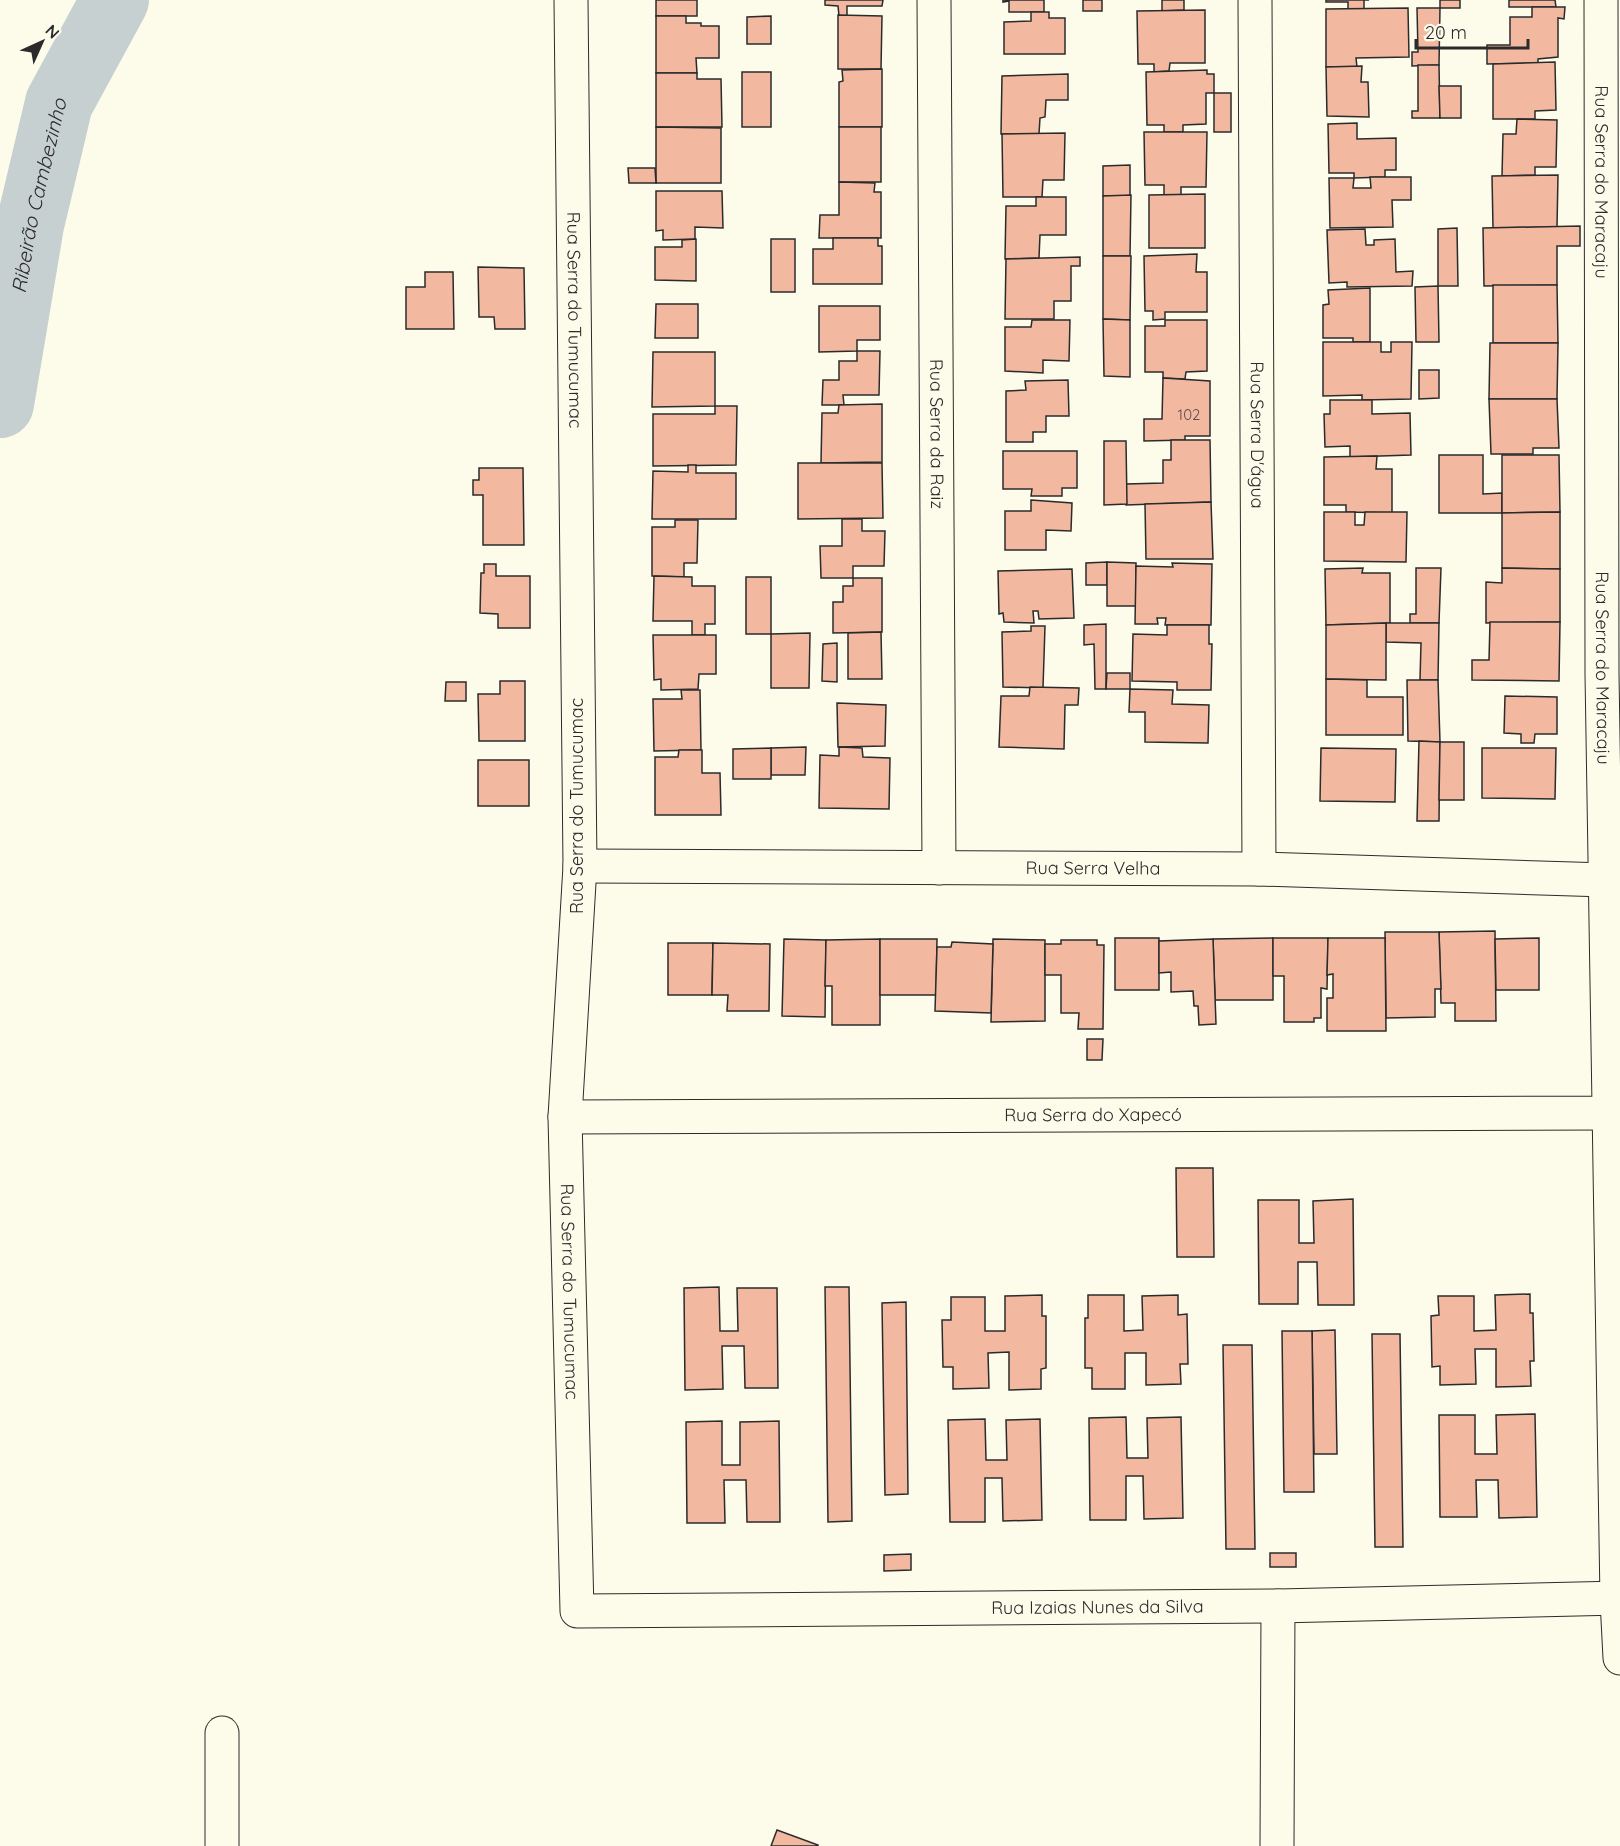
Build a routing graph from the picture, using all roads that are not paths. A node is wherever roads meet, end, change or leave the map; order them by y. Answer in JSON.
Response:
{"nodes":[{"id":1,"x":571,"y":0,"type":"edge"},
{"id":2,"x":934,"y":0,"type":"edge"},
{"id":3,"x":1255,"y":0,"type":"edge"},
{"id":4,"x":1601,"y":0,"type":"edge"},
{"id":5,"x":1611,"y":670,"type":"edge"},
{"id":6,"x":580,"y":866,"type":"junction"},
{"id":7,"x":939,"y":868,"type":"junction"},
{"id":8,"x":1259,"y":869,"type":"junction"},
{"id":9,"x":1606,"y":880,"type":"junction"},
{"id":10,"x":1615,"y":1111,"type":"edge"},
{"id":11,"x":565,"y":1117,"type":"junction"},
{"id":12,"x":1618,"y":1599,"type":"edge"},
{"id":13,"x":1278,"y":1606,"type":"junction"},
{"id":14,"x":577,"y":1611,"type":"joint"},
{"id":15,"x":1620,"y":1658,"type":"edge"},
{"id":16,"x":222,"y":1733,"type":"dead end"},
{"id":17,"x":222,"y":1846,"type":"edge"},
{"id":18,"x":1277,"y":1846,"type":"edge"}],
"edges":[{"from":1,"to":6,"type":"street","name":"Rua Serra do Tumucumac"},
{"from":2,"to":7,"type":"street","name":"Rua Serra da Raiz"},
{"from":3,"to":8,"type":"street","name":"Rua Serra D'água"},
{"from":4,"to":5,"type":"street","name":"Rua Serra do Maracaju"},
{"from":5,"to":9,"type":"street","name":"Rua Serra do Maracaju"},
{"from":6,"to":7,"type":"street","name":"Rua Serra Velha"},
{"from":6,"to":11,"type":"street","name":"Rua Serra do Tumucumac"},
{"from":7,"to":8,"type":"street","name":"Rua Serra Velha"},
{"from":8,"to":9,"type":"street","name":"Rua Serra Velha"},
{"from":9,"to":10,"type":"street","name":"Rua Serra do Maracaju"},
{"from":10,"to":11,"type":"street","name":"Rua Serra do Xapecó"},
{"from":10,"to":12,"type":"street","name":"Rua Serra do Maracaju"},
{"from":11,"to":14,"type":"street","name":"Rua Serra do Tumucumac"},
{"from":12,"to":13,"type":"street","name":"Rua Izaias Nunes da Silva"},
{"from":12,"to":15,"type":"street","name":"Rua Serra do Maracaju"},
{"from":13,"to":14,"type":"street","name":"Rua Izaias Nunes da Silva"},
{"from":13,"to":18,"type":"street"},
{"from":16,"to":17,"type":"street"}]}
